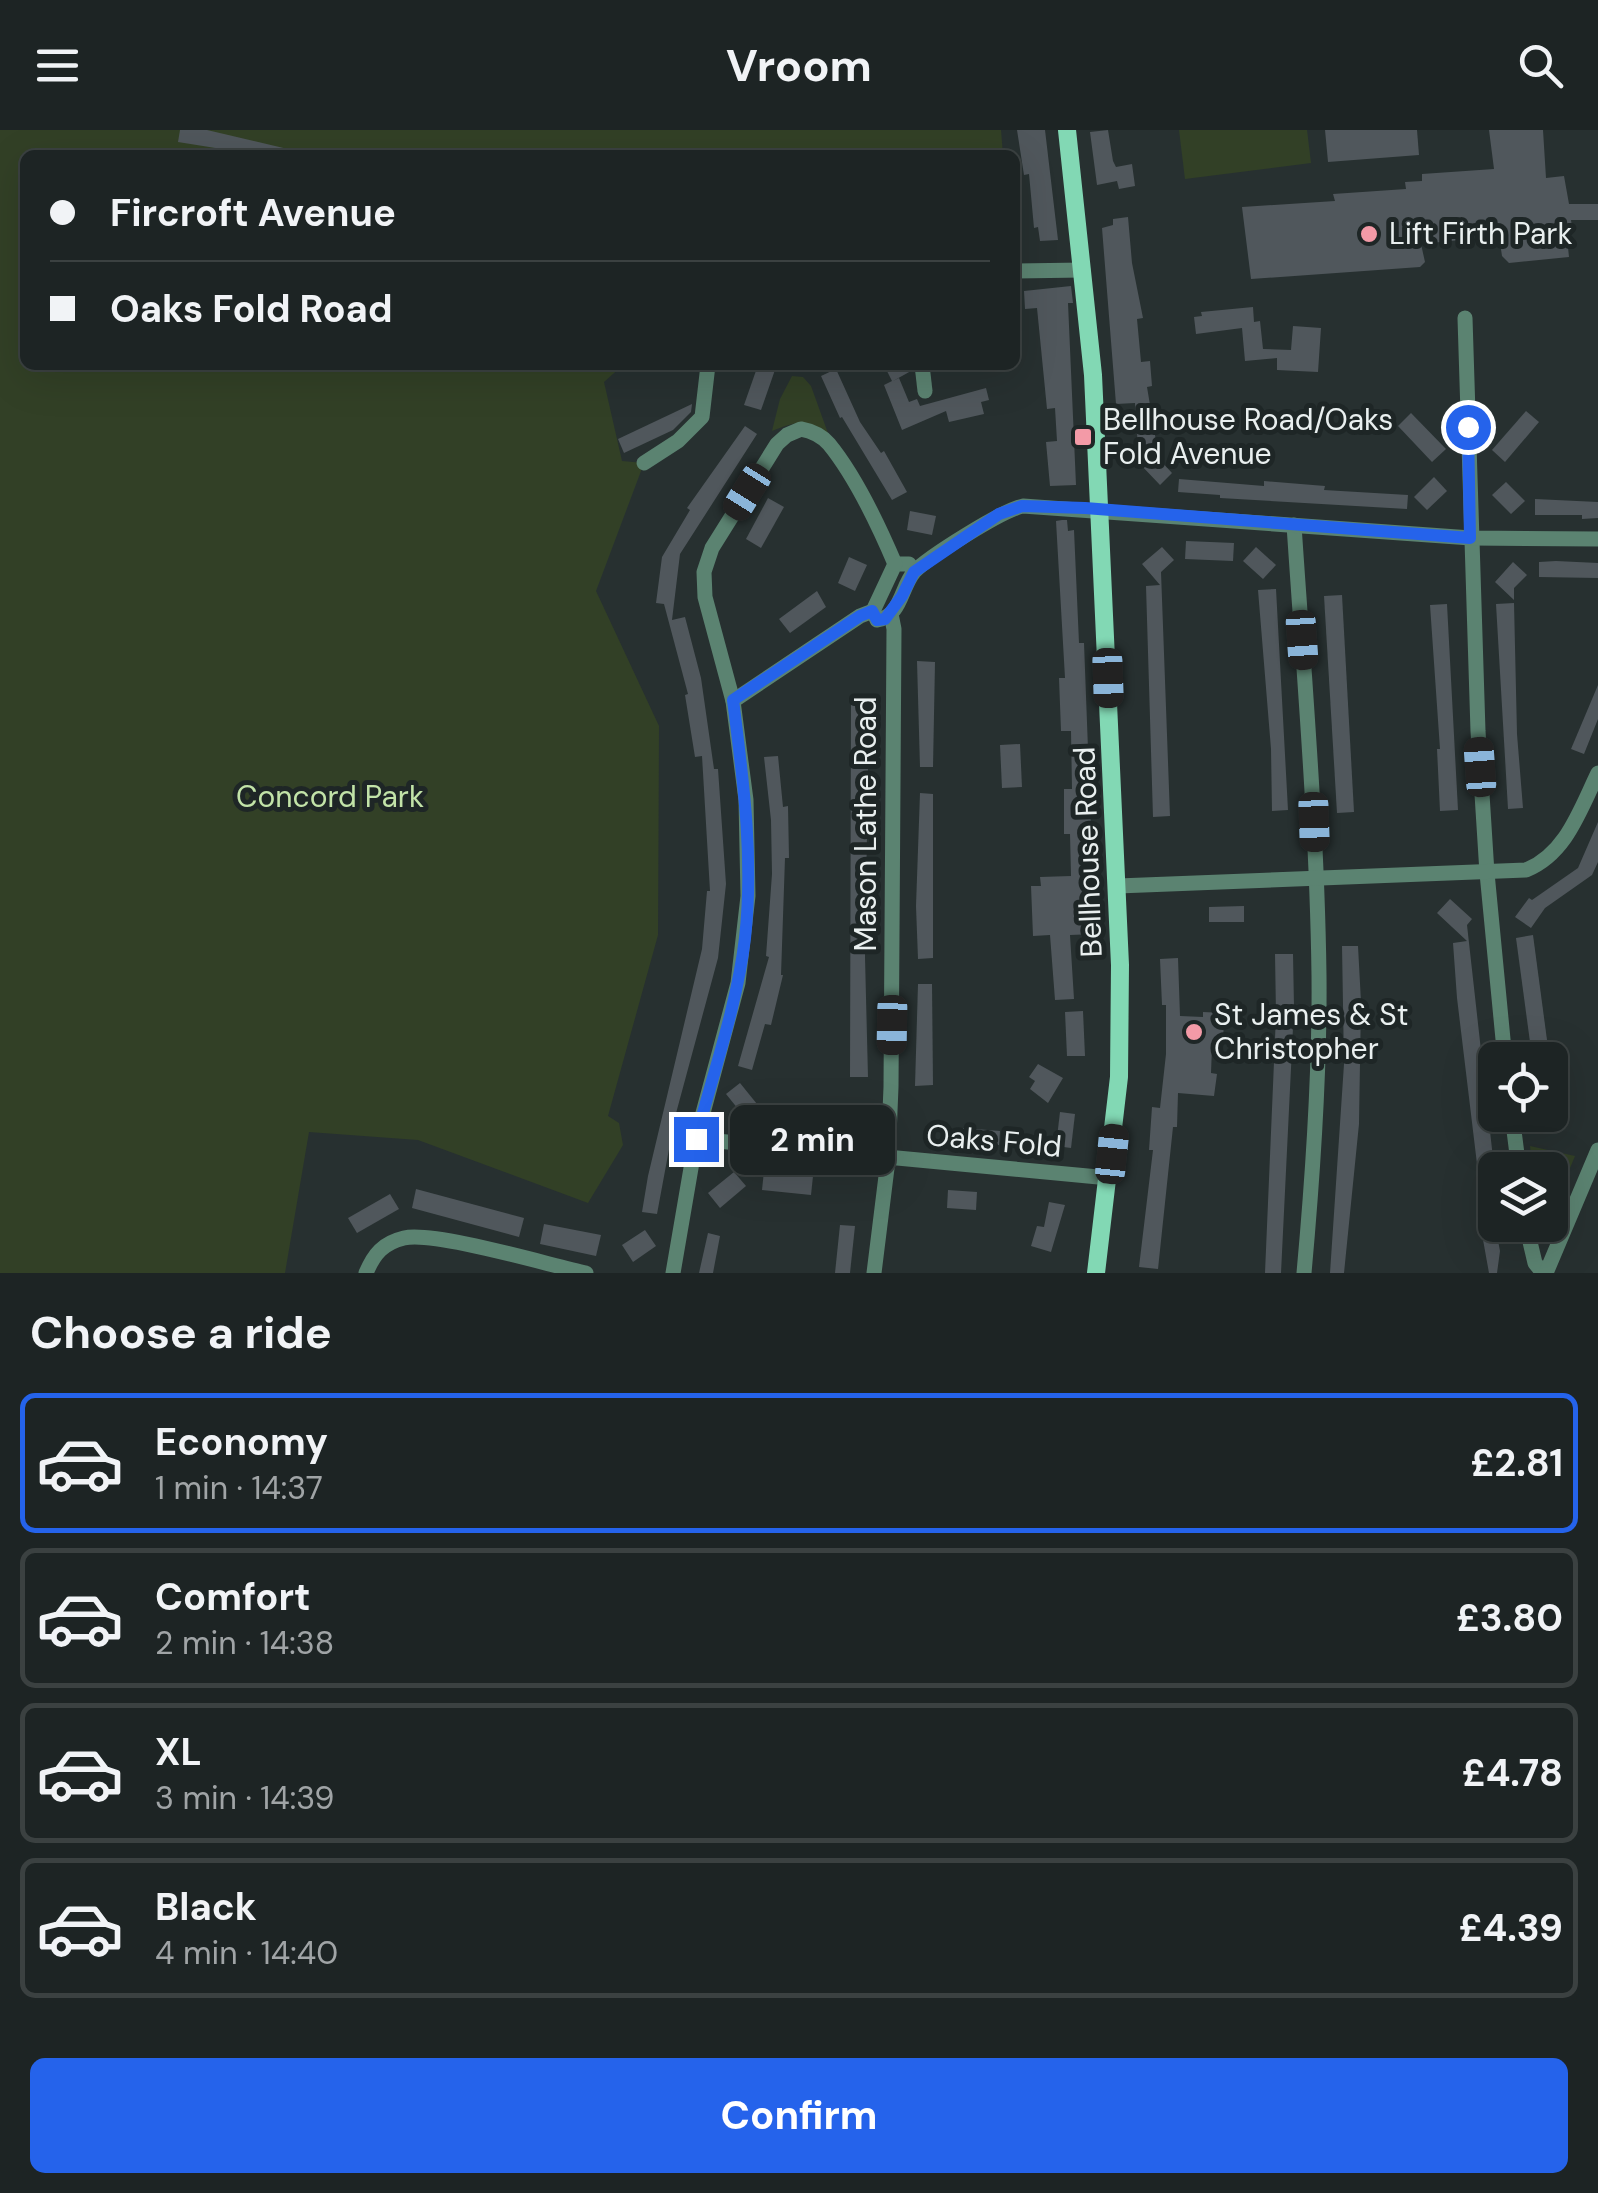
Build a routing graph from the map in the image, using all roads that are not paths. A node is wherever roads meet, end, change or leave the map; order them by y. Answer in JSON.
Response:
{"nodes":[{"id":1,"x":1067,"y":130,"type":"edge"},
{"id":2,"x":1084,"y":270,"type":"junction"},
{"id":3,"x":1020,"y":271,"type":"edge"},
{"id":4,"x":1465,"y":318,"type":"dead end"},
{"id":5,"x":707,"y":370,"type":"edge"},
{"id":6,"x":923,"y":370,"type":"edge"},
{"id":7,"x":925,"y":392,"type":"dead end"},
{"id":8,"x":644,"y":462,"type":"dead end"},
{"id":9,"x":1098,"y":509,"type":"junction"},
{"id":10,"x":1294,"y":525,"type":"junction"},
{"id":11,"x":1470,"y":538,"type":"junction"},
{"id":12,"x":1598,"y":539,"type":"edge"},
{"id":13,"x":895,"y":564,"type":"junction"},
{"id":14,"x":914,"y":572,"type":"junction"},
{"id":15,"x":872,"y":611,"type":"junction"},
{"id":16,"x":891,"y":614,"type":"junction"},
{"id":17,"x":733,"y":700,"type":"junction"},
{"id":18,"x":1598,"y":773,"type":"edge"},
{"id":19,"x":1487,"y":873,"type":"junction"},
{"id":20,"x":1316,"y":880,"type":"junction"},
{"id":21,"x":1118,"y":886,"type":"junction"},
{"id":22,"x":1503,"y":1042,"type":"edge"},
{"id":23,"x":696,"y":1139,"type":"junction"},
{"id":24,"x":1598,"y":1150,"type":"edge"},
{"id":25,"x":888,"y":1160,"type":"junction"},
{"id":26,"x":1109,"y":1178,"type":"junction"},
{"id":27,"x":1530,"y":1242,"type":"edge"},
{"id":28,"x":366,"y":1273,"type":"edge"},
{"id":29,"x":586,"y":1273,"type":"edge"},
{"id":30,"x":673,"y":1273,"type":"edge"},
{"id":31,"x":874,"y":1273,"type":"edge"},
{"id":32,"x":1096,"y":1273,"type":"edge"},
{"id":33,"x":1304,"y":1273,"type":"edge"},
{"id":34,"x":1544,"y":1273,"type":"edge"}],
"edges":[{"from":1,"to":2,"type":"main road","name":"Bellhouse Road"},
{"from":2,"to":3,"type":"street"},
{"from":2,"to":9,"type":"main road","name":"Bellhouse Road"},
{"from":4,"to":11,"type":"street"},
{"from":5,"to":8,"type":"street"},
{"from":6,"to":7,"type":"street"},
{"from":9,"to":10,"type":"street"},
{"from":9,"to":14,"type":"street"},
{"from":9,"to":21,"type":"main road","name":"Bellhouse Road"},
{"from":10,"to":11,"type":"street"},
{"from":10,"to":20,"type":"street"},
{"from":11,"to":12,"type":"street"},
{"from":11,"to":19,"type":"street"},
{"from":13,"to":14,"type":"street"},
{"from":13,"to":15,"type":"street"},
{"from":13,"to":17,"type":"street"},
{"from":14,"to":16,"type":"street"},
{"from":15,"to":16,"type":"street"},
{"from":15,"to":17,"type":"street"},
{"from":16,"to":25,"type":"street","name":"Mason Lathe Road"},
{"from":17,"to":23,"type":"street"},
{"from":18,"to":19,"type":"street"},
{"from":19,"to":20,"type":"street"},
{"from":19,"to":22,"type":"street"},
{"from":20,"to":21,"type":"street"},
{"from":20,"to":33,"type":"street"},
{"from":21,"to":26,"type":"main road","name":"Bellhouse Road"},
{"from":23,"to":25,"type":"street","name":"Oaks Fold"},
{"from":23,"to":30,"type":"street"},
{"from":24,"to":34,"type":"street"},
{"from":25,"to":26,"type":"street","name":"Oaks Fold"},
{"from":25,"to":31,"type":"street","name":"Mason Lathe Road"},
{"from":26,"to":32,"type":"main road","name":"Bellhouse Road"},
{"from":27,"to":34,"type":"street"},
{"from":28,"to":29,"type":"street"}]}
